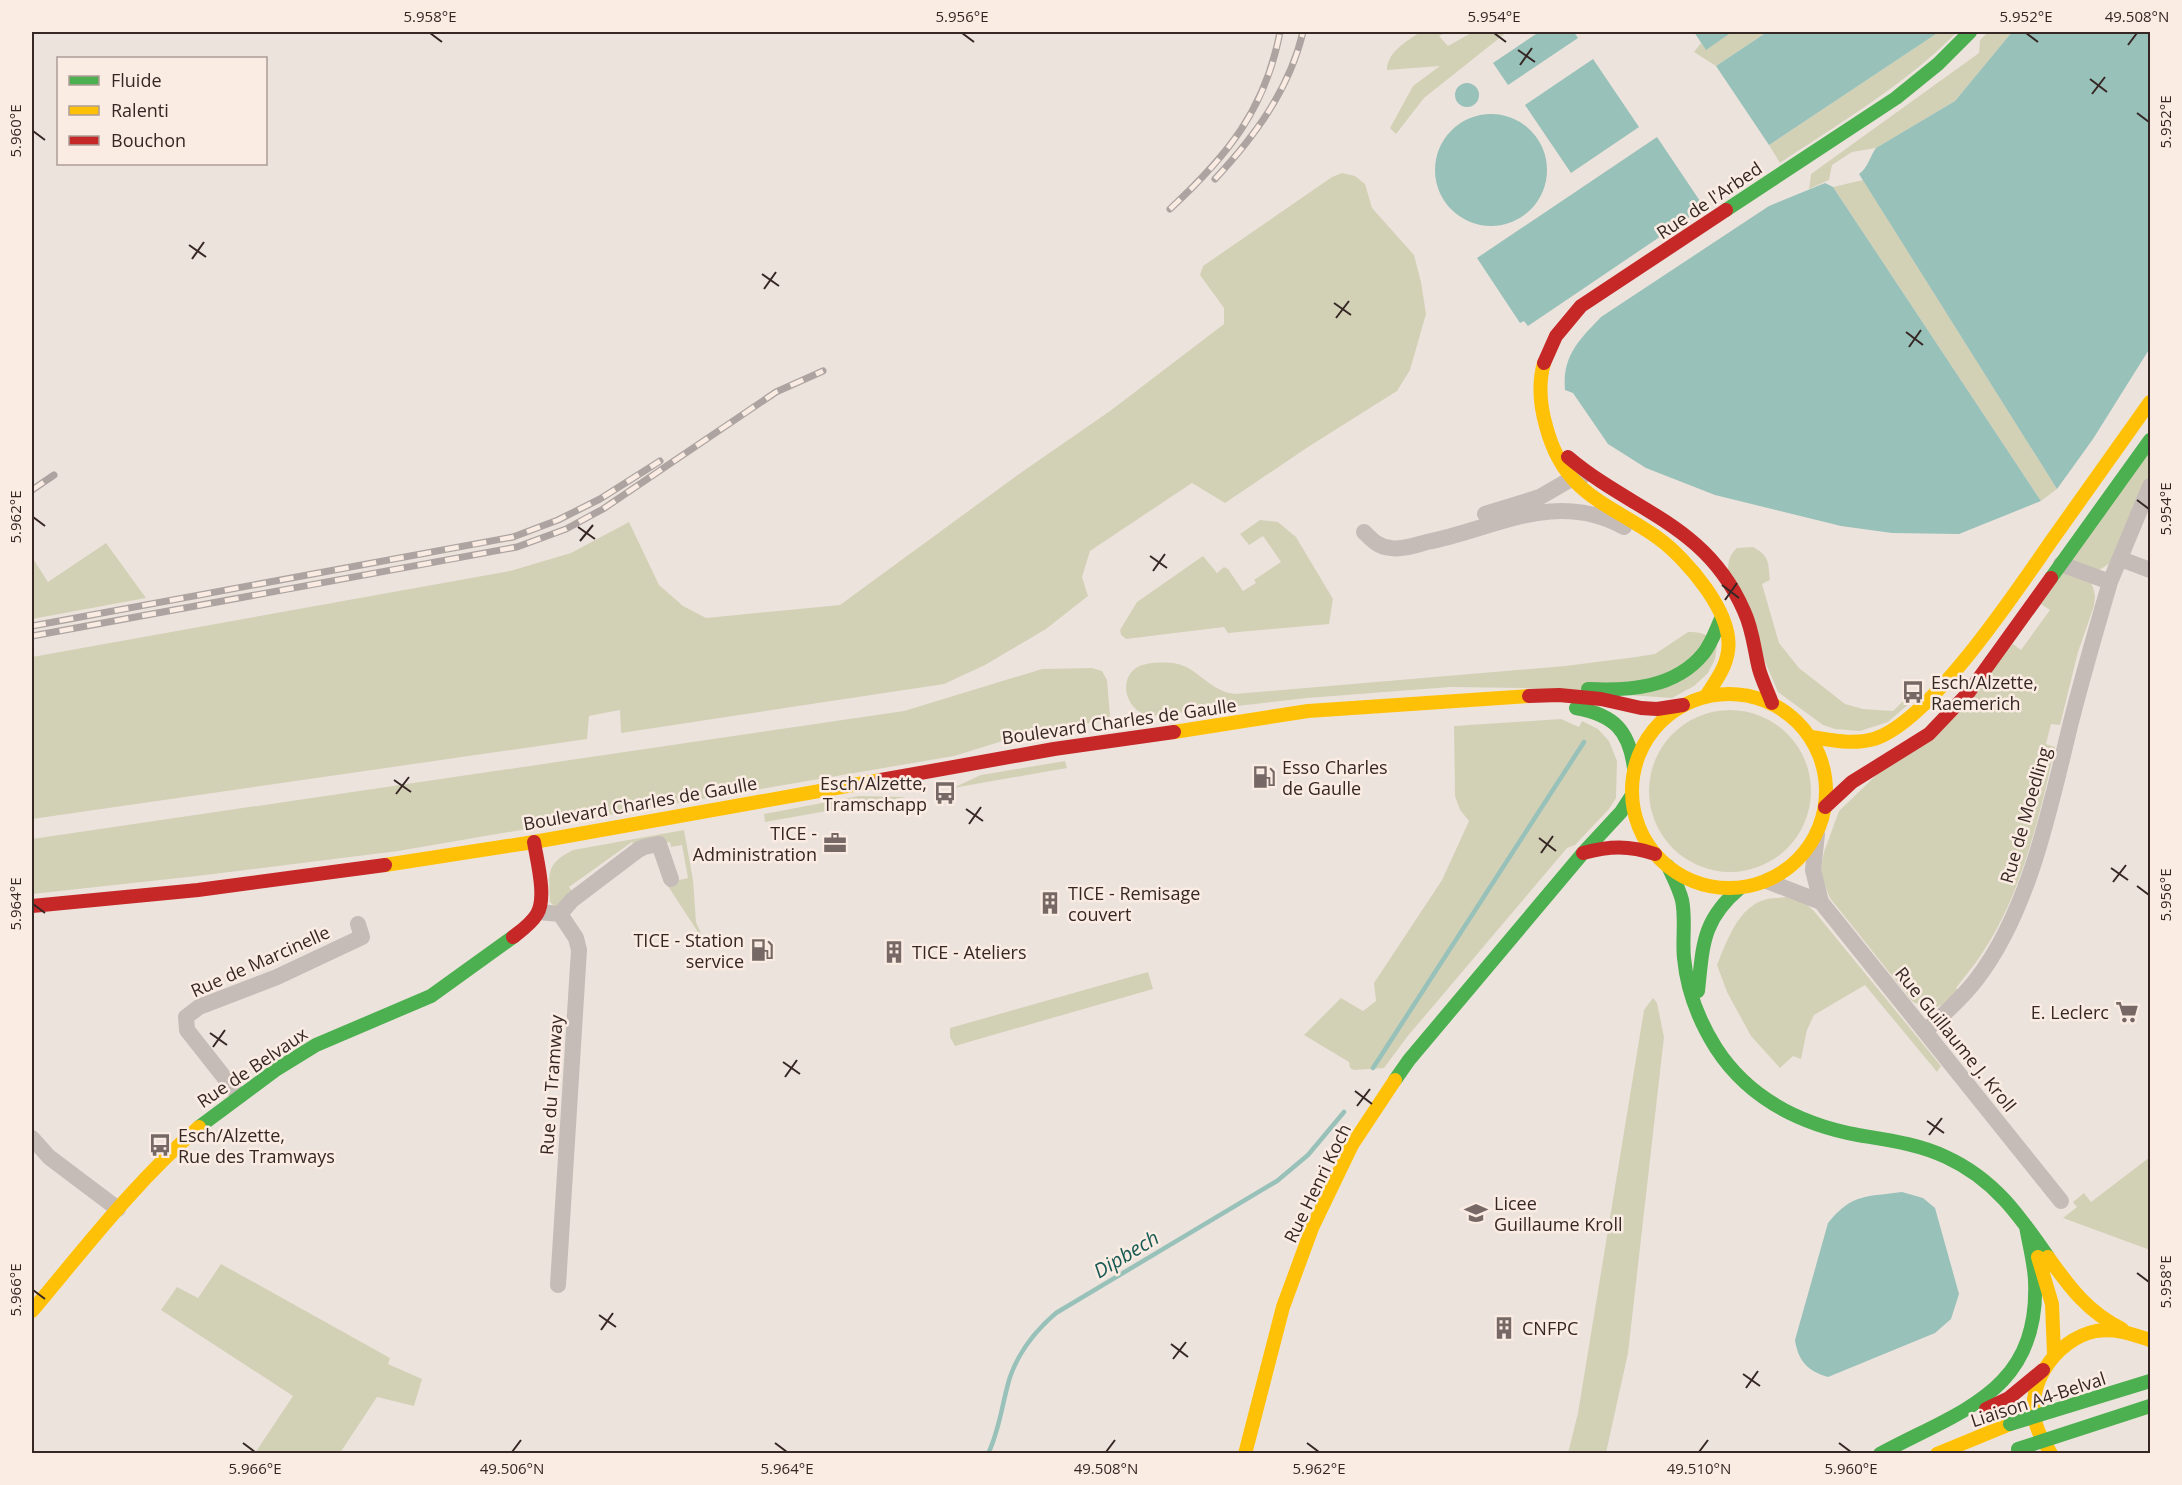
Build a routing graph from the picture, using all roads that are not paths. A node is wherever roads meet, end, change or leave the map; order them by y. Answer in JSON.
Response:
{"nodes":[{"id":1,"x":1970,"y":32,"type":"edge"},
{"id":2,"x":2151,"y":402,"type":"edge"},
{"id":3,"x":1550,"y":437,"type":"junction"},
{"id":4,"x":2151,"y":440,"type":"edge"},
{"id":5,"x":1571,"y":479,"type":"junction"},
{"id":6,"x":2151,"y":486,"type":"edge"},
{"id":7,"x":1364,"y":532,"type":"dead end"},
{"id":8,"x":1691,"y":541,"type":"junction"},
{"id":9,"x":1407,"y":546,"type":"junction"},
{"id":10,"x":1679,"y":559,"type":"junction"},
{"id":11,"x":2121,"y":559,"type":"junction"},
{"id":12,"x":2061,"y":564,"type":"junction"},
{"id":13,"x":2151,"y":570,"type":"edge"},
{"id":14,"x":2110,"y":582,"type":"junction"},
{"id":15,"x":1722,"y":617,"type":"junction"},
{"id":16,"x":1707,"y":696,"type":"junction"},
{"id":17,"x":1488,"y":698,"type":"junction"},
{"id":18,"x":1772,"y":703,"type":"junction"},
{"id":19,"x":1683,"y":705,"type":"junction"},
{"id":20,"x":1252,"y":722,"type":"junction"},
{"id":21,"x":1811,"y":737,"type":"junction"},
{"id":22,"x":1634,"y":768,"type":"junction"},
{"id":23,"x":1632,"y":795,"type":"junction"},
{"id":24,"x":1826,"y":807,"type":"junction"},
{"id":25,"x":1817,"y":834,"type":"junction"},
{"id":26,"x":534,"y":842,"type":"junction"},
{"id":27,"x":1583,"y":853,"type":"junction"},
{"id":28,"x":1655,"y":854,"type":"junction"},
{"id":29,"x":1668,"y":866,"type":"junction"},
{"id":30,"x":671,"y":879,"type":"dead end"},
{"id":31,"x":1767,"y":881,"type":"junction"},
{"id":32,"x":1740,"y":888,"type":"junction"},
{"id":33,"x":1821,"y":902,"type":"junction"},
{"id":34,"x":32,"y":906,"type":"edge"},
{"id":35,"x":539,"y":912,"type":"junction"},
{"id":36,"x":560,"y":914,"type":"junction"},
{"id":37,"x":358,"y":924,"type":"dead end"},
{"id":38,"x":1696,"y":1003,"type":"junction"},
{"id":39,"x":1924,"y":1031,"type":"junction"},
{"id":40,"x":239,"y":1096,"type":"junction"},
{"id":41,"x":32,"y":1138,"type":"edge"},
{"id":42,"x":2061,"y":1201,"type":"dead end"},
{"id":43,"x":118,"y":1209,"type":"junction"},
{"id":44,"x":2026,"y":1226,"type":"junction"},
{"id":45,"x":558,"y":1285,"type":"dead end"},
{"id":46,"x":32,"y":1311,"type":"edge"},
{"id":47,"x":2122,"y":1329,"type":"junction"},
{"id":48,"x":2151,"y":1340,"type":"edge"},
{"id":49,"x":2054,"y":1354,"type":"junction"},
{"id":50,"x":2043,"y":1370,"type":"junction"},
{"id":51,"x":2151,"y":1381,"type":"edge"},
{"id":52,"x":2151,"y":1406,"type":"edge"},
{"id":53,"x":1951,"y":1416,"type":"junction"},
{"id":54,"x":2011,"y":1451,"type":"edge"},
{"id":55,"x":1245,"y":1454,"type":"edge"},
{"id":56,"x":1880,"y":1454,"type":"edge"},
{"id":57,"x":1937,"y":1454,"type":"edge"},
{"id":58,"x":2051,"y":1454,"type":"edge"}],
"edges":[{"from":1,"to":3,"type":"main road","name":"Rue de l'Arbed"},
{"from":2,"to":21,"type":"main road"},
{"from":3,"to":5,"type":"main road","name":"Rue de l'Arbed"},
{"from":3,"to":8,"type":"main road","name":"Rue de l'Arbed"},
{"from":4,"to":12,"type":"main road"},
{"from":5,"to":8,"type":"street"},
{"from":5,"to":9,"type":"street"},
{"from":5,"to":10,"type":"main road","name":"Rue de l'Arbed"},
{"from":6,"to":11,"type":"street"},
{"from":7,"to":9,"type":"street"},
{"from":8,"to":18,"type":"main road","name":"Rue de l'Arbed"},
{"from":9,"to":10,"type":"street"},
{"from":10,"to":15,"type":"main road","name":"Rue de l'Arbed"},
{"from":11,"to":13,"type":"street"},
{"from":11,"to":14,"type":"street","name":"Rue de Moedling"},
{"from":12,"to":14,"type":"street"},
{"from":12,"to":24,"type":"main road"},
{"from":14,"to":39,"type":"street","name":"Rue de Moedling"},
{"from":15,"to":16,"type":"main road","name":"Rue de l'Arbed"},
{"from":15,"to":17,"type":"main road","name":"Boulevard Charles de Gaulle"},
{"from":16,"to":18,"type":"main road"},
{"from":16,"to":19,"type":"main road"},
{"from":17,"to":19,"type":"main road","name":"Boulevard Charles de Gaulle"},
{"from":17,"to":20,"type":"main road","name":"Boulevard Charles de Gaulle"},
{"from":18,"to":21,"type":"main road"},
{"from":19,"to":22,"type":"main road"},
{"from":20,"to":22,"type":"main road","name":"Boulevard Charles de Gaulle"},
{"from":20,"to":26,"type":"main road","name":"Boulevard Charles de Gaulle"},
{"from":21,"to":24,"type":"main road"},
{"from":22,"to":23,"type":"main road"},
{"from":23,"to":27,"type":"main road","name":"Rue Henri Koch"},
{"from":23,"to":28,"type":"main road"},
{"from":24,"to":25,"type":"main road"},
{"from":25,"to":31,"type":"main road"},
{"from":25,"to":33,"type":"street","name":"Rue Guillaume J. Kroll"},
{"from":26,"to":34,"type":"main road","name":"Boulevard Charles de Gaulle"},
{"from":26,"to":35,"type":"main road"},
{"from":27,"to":28,"type":"main road"},
{"from":27,"to":55,"type":"main road","name":"Rue Henri Koch"},
{"from":28,"to":29,"type":"main road"},
{"from":29,"to":32,"type":"main road"},
{"from":29,"to":38,"type":"main road"},
{"from":30,"to":36,"type":"street"},
{"from":31,"to":32,"type":"main road"},
{"from":31,"to":33,"type":"street"},
{"from":32,"to":38,"type":"main road"},
{"from":33,"to":39,"type":"street","name":"Rue Guillaume J. Kroll"},
{"from":35,"to":36,"type":"street"},
{"from":35,"to":40,"type":"main road","name":"Rue de Belvaux"},
{"from":36,"to":45,"type":"street","name":"Rue du Tramway"},
{"from":37,"to":40,"type":"street","name":"Rue de Marcinelle"},
{"from":38,"to":44,"type":"main road"},
{"from":39,"to":42,"type":"street","name":"Rue Guillaume J. Kroll"},
{"from":40,"to":43,"type":"main road","name":"Rue de Belvaux"},
{"from":41,"to":43,"type":"street"},
{"from":43,"to":46,"type":"main road","name":"Rue de Belvaux"},
{"from":44,"to":47,"type":"main road"},
{"from":44,"to":49,"type":"main road"},
{"from":44,"to":53,"type":"main road"},
{"from":47,"to":48,"type":"main road"},
{"from":47,"to":49,"type":"main road"},
{"from":49,"to":50,"type":"main road"},
{"from":50,"to":53,"type":"main road"},
{"from":50,"to":58,"type":"main road"},
{"from":51,"to":57,"type":"main road","name":"Liaison A4-Belval","bridge":true},
{"from":52,"to":54,"type":"main road","bridge":true},
{"from":53,"to":56,"type":"main road"}]}
